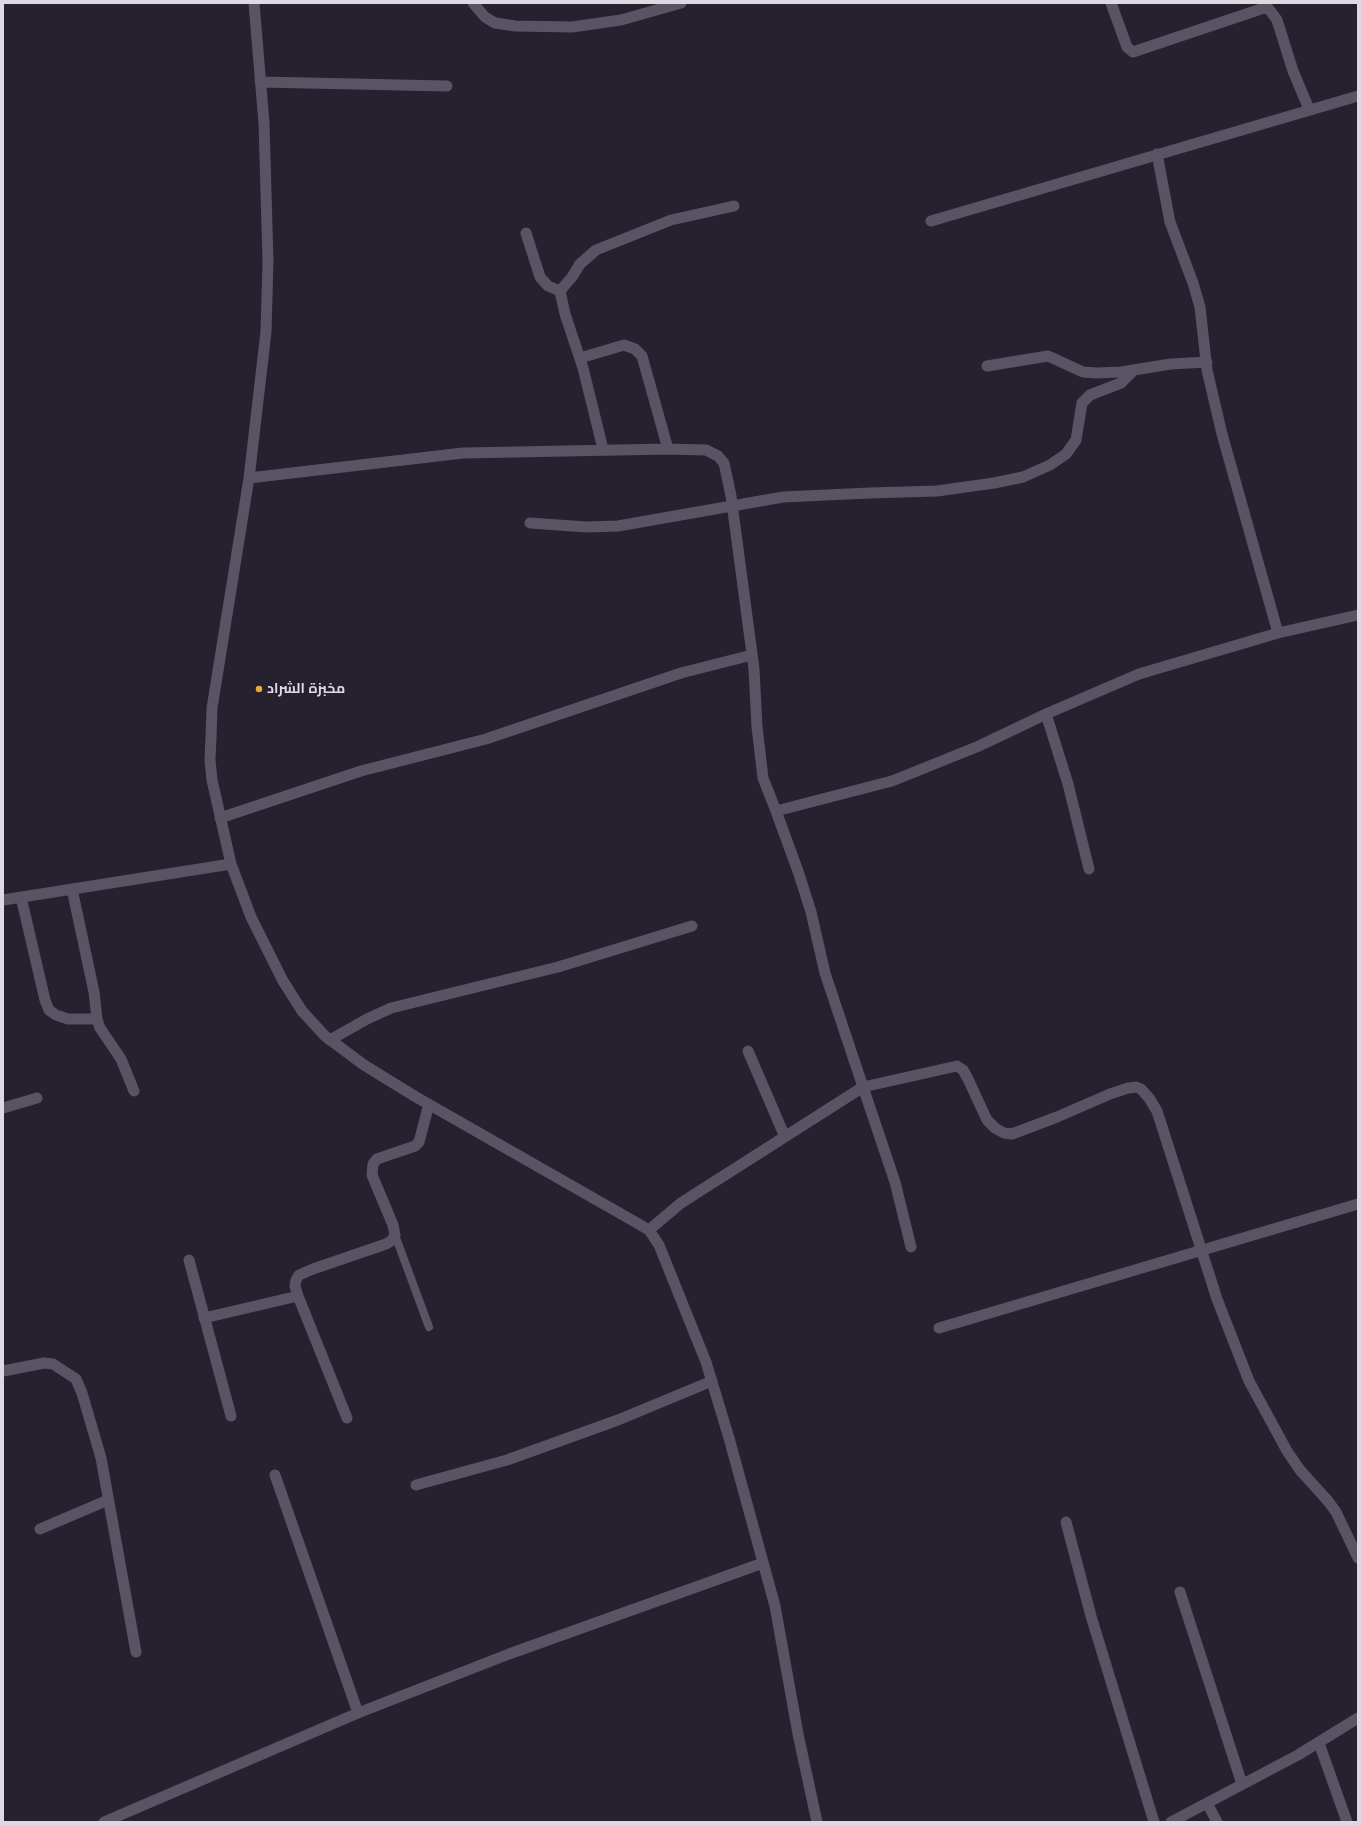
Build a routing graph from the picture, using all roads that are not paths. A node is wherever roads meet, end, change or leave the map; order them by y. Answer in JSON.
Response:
{"nodes":[{"id":1,"x":254,"y":3,"type":"edge"},
{"id":2,"x":474,"y":3,"type":"edge"},
{"id":3,"x":681,"y":3,"type":"edge"},
{"id":4,"x":1111,"y":3,"type":"edge"},
{"id":5,"x":260,"y":82,"type":"junction"},
{"id":6,"x":447,"y":86,"type":"dead end"},
{"id":7,"x":1358,"y":96,"type":"edge"},
{"id":8,"x":1309,"y":109,"type":"junction"},
{"id":9,"x":1157,"y":154,"type":"junction"},
{"id":10,"x":734,"y":206,"type":"dead end"},
{"id":11,"x":931,"y":221,"type":"dead end"},
{"id":12,"x":526,"y":232,"type":"dead end"},
{"id":13,"x":560,"y":291,"type":"junction"},
{"id":14,"x":580,"y":358,"type":"junction"},
{"id":15,"x":1206,"y":362,"type":"junction"},
{"id":16,"x":987,"y":366,"type":"dead end"},
{"id":17,"x":1134,"y":370,"type":"junction"},
{"id":18,"x":668,"y":449,"type":"junction"},
{"id":19,"x":603,"y":450,"type":"junction"},
{"id":20,"x":249,"y":478,"type":"junction"},
{"id":21,"x":733,"y":507,"type":"junction"},
{"id":22,"x":530,"y":523,"type":"dead end"},
{"id":23,"x":1358,"y":615,"type":"edge"},
{"id":24,"x":1278,"y":633,"type":"junction"},
{"id":25,"x":752,"y":655,"type":"junction"},
{"id":26,"x":1046,"y":714,"type":"junction"},
{"id":27,"x":776,"y":811,"type":"junction"},
{"id":28,"x":220,"y":818,"type":"junction"},
{"id":29,"x":231,"y":864,"type":"junction"},
{"id":30,"x":1089,"y":869,"type":"dead end"},
{"id":31,"x":72,"y":889,"type":"junction"},
{"id":32,"x":21,"y":897,"type":"junction"},
{"id":33,"x":3,"y":900,"type":"edge"},
{"id":34,"x":692,"y":926,"type":"dead end"},
{"id":35,"x":97,"y":1018,"type":"junction"},
{"id":36,"x":330,"y":1040,"type":"junction"},
{"id":37,"x":748,"y":1051,"type":"dead end"},
{"id":38,"x":863,"y":1087,"type":"junction"},
{"id":39,"x":134,"y":1091,"type":"dead end"},
{"id":40,"x":37,"y":1098,"type":"dead end"},
{"id":41,"x":429,"y":1104,"type":"junction"},
{"id":42,"x":3,"y":1108,"type":"edge"},
{"id":43,"x":785,"y":1137,"type":"junction"},
{"id":44,"x":1358,"y":1204,"type":"edge"},
{"id":45,"x":649,"y":1230,"type":"junction"},
{"id":46,"x":394,"y":1235,"type":"junction"},
{"id":47,"x":911,"y":1247,"type":"dead end"},
{"id":48,"x":189,"y":1260,"type":"dead end"},
{"id":49,"x":298,"y":1296,"type":"junction"},
{"id":50,"x":204,"y":1318,"type":"junction"},
{"id":51,"x":429,"y":1326,"type":"dead end"},
{"id":52,"x":939,"y":1328,"type":"dead end"},
{"id":53,"x":3,"y":1371,"type":"edge"},
{"id":54,"x":712,"y":1381,"type":"junction"},
{"id":55,"x":231,"y":1416,"type":"dead end"},
{"id":56,"x":347,"y":1418,"type":"dead end"},
{"id":57,"x":275,"y":1475,"type":"dead end"},
{"id":58,"x":416,"y":1485,"type":"dead end"},
{"id":59,"x":108,"y":1500,"type":"junction"},
{"id":60,"x":1066,"y":1522,"type":"dead end"},
{"id":61,"x":40,"y":1529,"type":"dead end"},
{"id":62,"x":1358,"y":1558,"type":"edge"},
{"id":63,"x":763,"y":1563,"type":"junction"},
{"id":64,"x":1180,"y":1592,"type":"dead end"},
{"id":65,"x":136,"y":1652,"type":"dead end"},
{"id":66,"x":358,"y":1713,"type":"junction"},
{"id":67,"x":1358,"y":1718,"type":"edge"},
{"id":68,"x":1319,"y":1743,"type":"junction"},
{"id":69,"x":1242,"y":1784,"type":"junction"},
{"id":70,"x":1207,"y":1803,"type":"junction"},
{"id":71,"x":104,"y":1822,"type":"edge"},
{"id":72,"x":818,"y":1822,"type":"edge"},
{"id":73,"x":1154,"y":1822,"type":"edge"},
{"id":74,"x":1171,"y":1822,"type":"edge"},
{"id":75,"x":1216,"y":1822,"type":"edge"},
{"id":76,"x":1347,"y":1822,"type":"edge"}],
"edges":[{"from":1,"to":5,"type":"street"},
{"from":2,"to":3,"type":"street"},
{"from":4,"to":8,"type":"street"},
{"from":5,"to":6,"type":"street"},
{"from":5,"to":20,"type":"street"},
{"from":7,"to":8,"type":"street"},
{"from":8,"to":9,"type":"street"},
{"from":9,"to":11,"type":"street"},
{"from":9,"to":15,"type":"street"},
{"from":10,"to":13,"type":"street"},
{"from":12,"to":13,"type":"street"},
{"from":13,"to":14,"type":"street"},
{"from":14,"to":18,"type":"street"},
{"from":14,"to":19,"type":"street"},
{"from":15,"to":17,"type":"street"},
{"from":15,"to":24,"type":"street"},
{"from":16,"to":17,"type":"street"},
{"from":17,"to":21,"type":"street"},
{"from":18,"to":19,"type":"street"},
{"from":18,"to":21,"type":"street"},
{"from":19,"to":20,"type":"street"},
{"from":20,"to":28,"type":"street"},
{"from":21,"to":22,"type":"street"},
{"from":21,"to":25,"type":"street"},
{"from":23,"to":24,"type":"street"},
{"from":24,"to":26,"type":"street"},
{"from":25,"to":27,"type":"street"},
{"from":25,"to":28,"type":"street"},
{"from":26,"to":27,"type":"street"},
{"from":26,"to":30,"type":"street"},
{"from":27,"to":38,"type":"street"},
{"from":28,"to":29,"type":"street"},
{"from":29,"to":31,"type":"street"},
{"from":29,"to":36,"type":"street"},
{"from":31,"to":32,"type":"street"},
{"from":31,"to":35,"type":"street"},
{"from":32,"to":33,"type":"street"},
{"from":32,"to":35,"type":"street"},
{"from":34,"to":36,"type":"street"},
{"from":35,"to":39,"type":"street"},
{"from":36,"to":41,"type":"street"},
{"from":37,"to":43,"type":"street"},
{"from":38,"to":43,"type":"street"},
{"from":38,"to":47,"type":"street"},
{"from":38,"to":62,"type":"street"},
{"from":40,"to":42,"type":"street"},
{"from":41,"to":45,"type":"street"},
{"from":41,"to":46,"type":"street"},
{"from":43,"to":45,"type":"street"},
{"from":44,"to":52,"type":"street"},
{"from":45,"to":54,"type":"street"},
{"from":46,"to":49,"type":"street"},
{"from":46,"to":51,"type":"lane"},
{"from":48,"to":50,"type":"street"},
{"from":49,"to":50,"type":"street"},
{"from":49,"to":56,"type":"street"},
{"from":50,"to":55,"type":"street"},
{"from":53,"to":59,"type":"street"},
{"from":54,"to":58,"type":"street"},
{"from":54,"to":63,"type":"street"},
{"from":57,"to":66,"type":"street"},
{"from":59,"to":61,"type":"street"},
{"from":59,"to":65,"type":"street"},
{"from":60,"to":73,"type":"street"},
{"from":63,"to":66,"type":"street"},
{"from":63,"to":72,"type":"street"},
{"from":64,"to":69,"type":"street"},
{"from":66,"to":71,"type":"street"},
{"from":67,"to":68,"type":"street"},
{"from":68,"to":69,"type":"street"},
{"from":68,"to":76,"type":"street"},
{"from":69,"to":70,"type":"street"},
{"from":70,"to":74,"type":"street"},
{"from":70,"to":75,"type":"street"}]}
